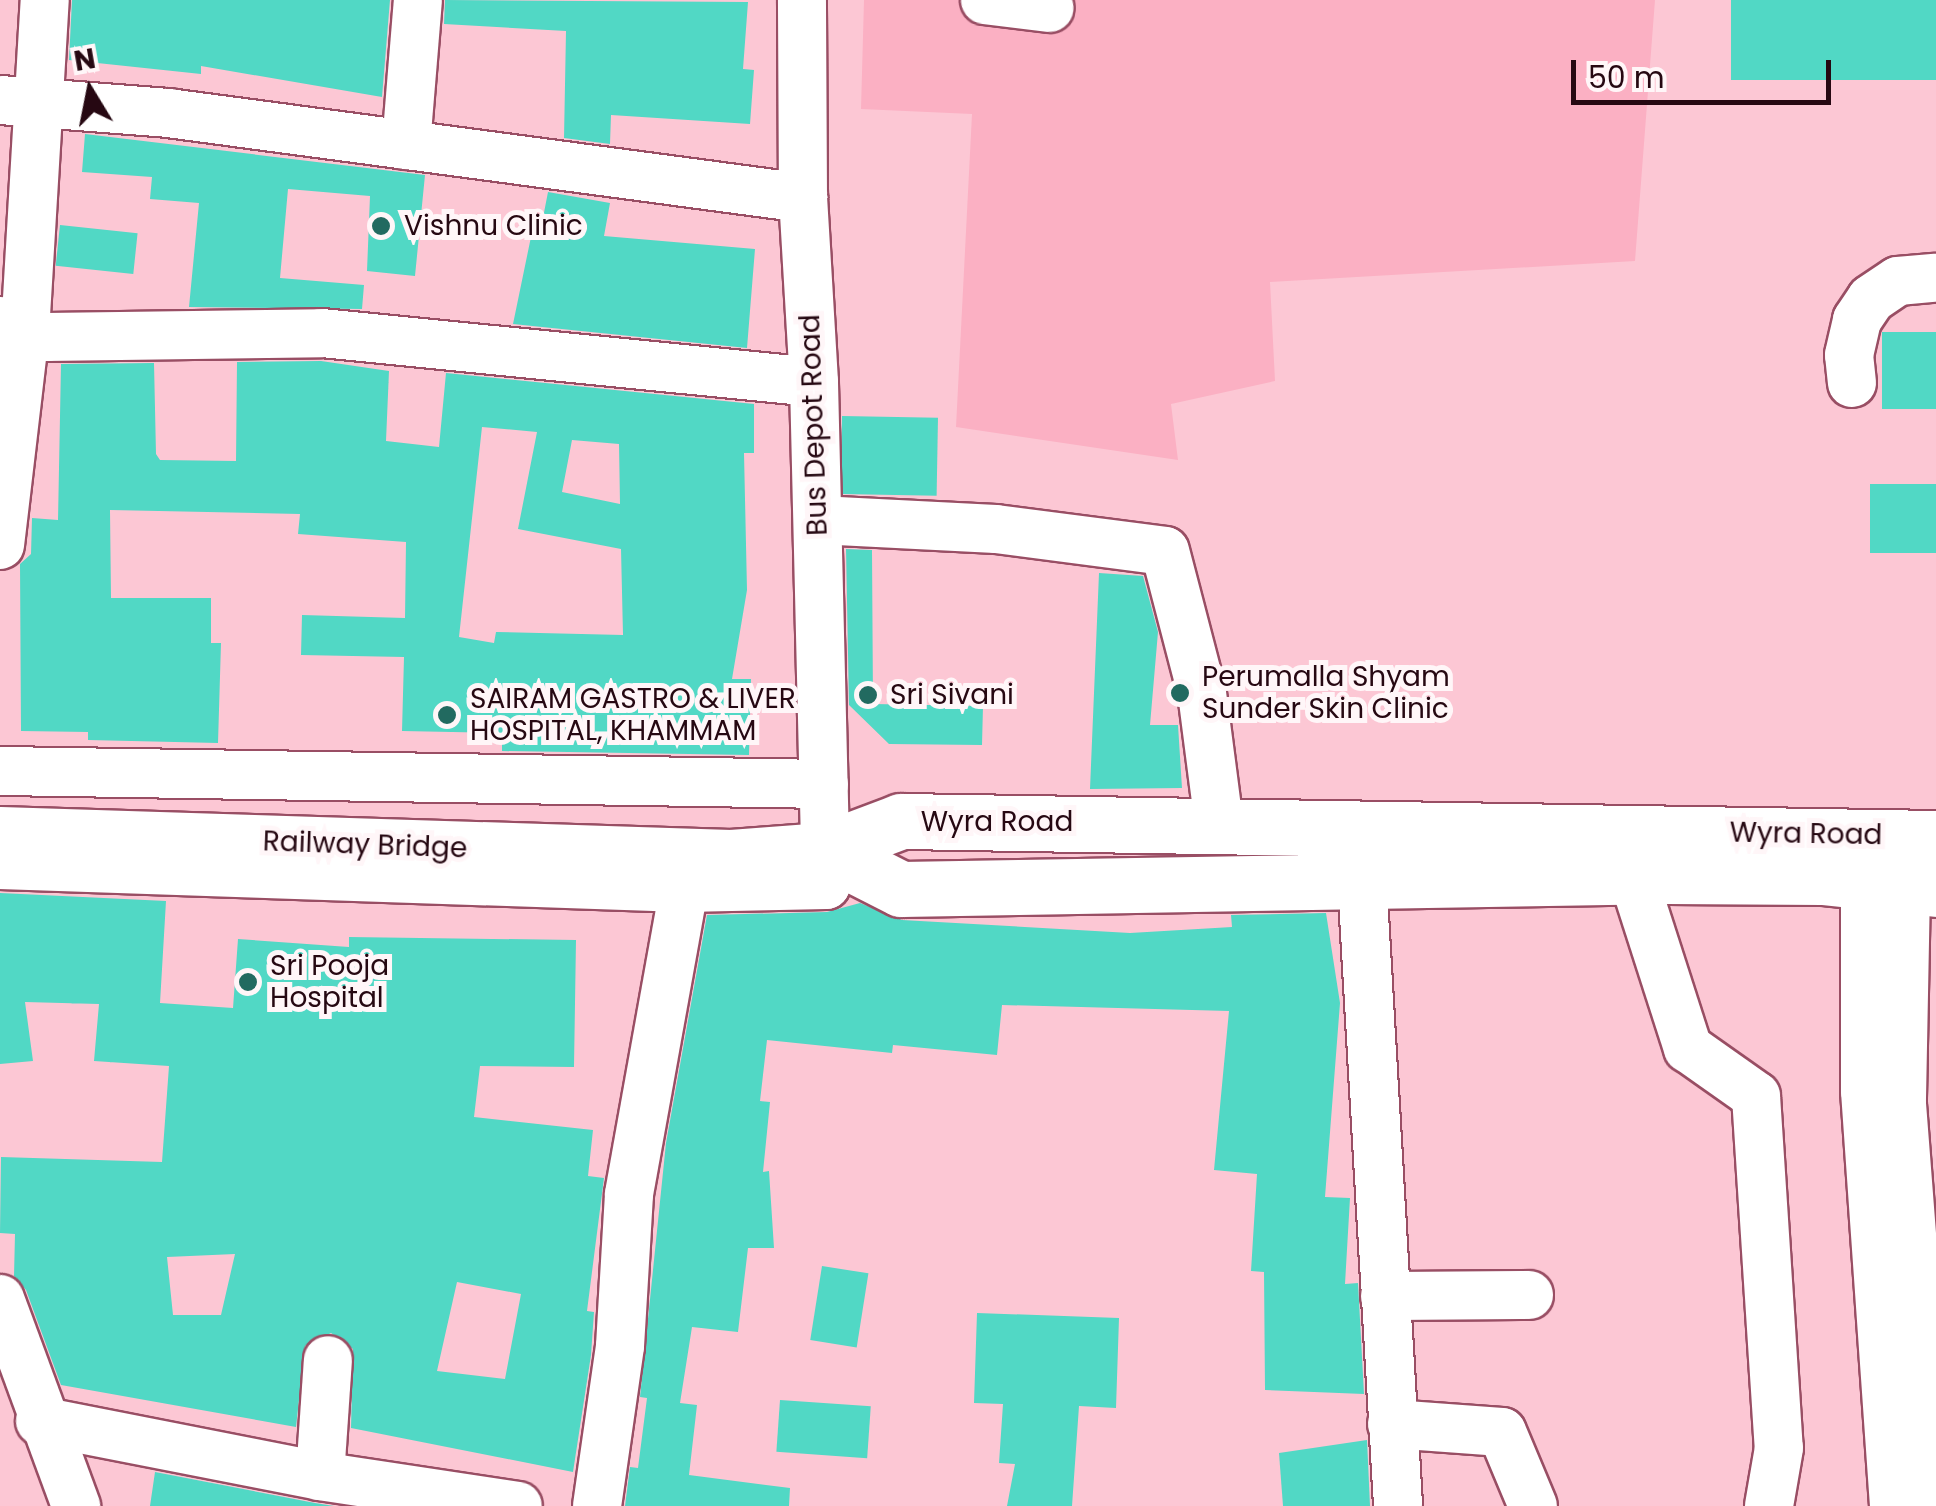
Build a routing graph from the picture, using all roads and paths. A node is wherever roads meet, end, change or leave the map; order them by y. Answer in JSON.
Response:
{"nodes":[{"id":1,"x":45,"y":0,"type":"edge"},
{"id":2,"x":418,"y":0,"type":"edge"},
{"id":3,"x":802,"y":0,"type":"edge"},
{"id":4,"x":985,"y":0,"type":"edge"},
{"id":5,"x":1050,"y":8,"type":"dead end"},
{"id":6,"x":18,"y":102,"type":"edge"},
{"id":7,"x":406,"y":145,"type":"junction"},
{"id":8,"x":802,"y":198,"type":"junction"},
{"id":9,"x":1936,"y":278,"type":"edge"},
{"id":10,"x":12,"y":327,"type":"edge"},
{"id":11,"x":814,"y":382,"type":"junction"},
{"id":12,"x":1852,"y":383,"type":"dead end"},
{"id":13,"x":818,"y":520,"type":"junction"},
{"id":14,"x":0,"y":545,"type":"edge"},
{"id":15,"x":0,"y":771,"type":"edge"},
{"id":16,"x":824,"y":784,"type":"junction"},
{"id":17,"x":1218,"y":824,"type":"junction"},
{"id":18,"x":1356,"y":825,"type":"junction"},
{"id":19,"x":0,"y":834,"type":"edge"},
{"id":20,"x":824,"y":850,"type":"junction"},
{"id":21,"x":1901,"y":862,"type":"edge"},
{"id":22,"x":0,"y":865,"type":"edge"},
{"id":23,"x":1632,"y":878,"type":"junction"},
{"id":24,"x":1366,"y":879,"type":"junction"},
{"id":25,"x":684,"y":888,"type":"junction"},
{"id":26,"x":1529,"y":1294,"type":"dead end"},
{"id":27,"x":1385,"y":1296,"type":"junction"},
{"id":28,"x":0,"y":1299,"type":"edge"},
{"id":29,"x":328,"y":1360,"type":"dead end"},
{"id":30,"x":40,"y":1421,"type":"junction"},
{"id":31,"x":1392,"y":1424,"type":"junction"},
{"id":32,"x":320,"y":1476,"type":"junction"},
{"id":33,"x":76,"y":1506,"type":"edge"},
{"id":34,"x":518,"y":1506,"type":"edge"},
{"id":35,"x":597,"y":1506,"type":"edge"},
{"id":36,"x":1398,"y":1506,"type":"edge"},
{"id":37,"x":1533,"y":1506,"type":"edge"},
{"id":38,"x":1769,"y":1506,"type":"edge"},
{"id":39,"x":1894,"y":1506,"type":"edge"},
{"id":40,"x":1933,"y":1506,"type":"edge"}],
"edges":[{"from":1,"to":6,"type":"street"},
{"from":2,"to":7,"type":"street"},
{"from":3,"to":8,"type":"street","name":"Bus Depot Road"},
{"from":4,"to":5,"type":"street"},
{"from":6,"to":7,"type":"street"},
{"from":6,"to":10,"type":"street"},
{"from":7,"to":8,"type":"street"},
{"from":8,"to":11,"type":"street","name":"Bus Depot Road"},
{"from":9,"to":12,"type":"street"},
{"from":10,"to":11,"type":"street"},
{"from":10,"to":14,"type":"street"},
{"from":11,"to":13,"type":"street","name":"Bus Depot Road"},
{"from":13,"to":16,"type":"street","name":"Bus Depot Road"},
{"from":13,"to":17,"type":"street"},
{"from":15,"to":16,"type":"street"},
{"from":16,"to":20,"type":"street","name":"Bus Depot Road"},
{"from":17,"to":18,"type":"main road","name":"Wyra Road"},
{"from":17,"to":20,"type":"main road","name":"Wyra Road"},
{"from":18,"to":21,"type":"main road","name":"Wyra Road"},
{"from":18,"to":24,"type":"street"},
{"from":19,"to":20,"type":"main road","name":"Railway Bridge"},
{"from":20,"to":24,"type":"main road","name":"Wyra Road"},
{"from":20,"to":25,"type":"street"},
{"from":21,"to":23,"type":"main road","name":"Wyra Road"},
{"from":21,"to":39,"type":"street"},
{"from":21,"to":40,"type":"street"},
{"from":22,"to":25,"type":"street"},
{"from":23,"to":24,"type":"main road","name":"Wyra Road"},
{"from":23,"to":38,"type":"street"},
{"from":24,"to":27,"type":"street"},
{"from":25,"to":35,"type":"street"},
{"from":26,"to":27,"type":"street"},
{"from":27,"to":31,"type":"street"},
{"from":28,"to":30,"type":"street"},
{"from":29,"to":32,"type":"street"},
{"from":30,"to":32,"type":"street"},
{"from":30,"to":33,"type":"street"},
{"from":31,"to":36,"type":"street"},
{"from":31,"to":37,"type":"street"},
{"from":32,"to":34,"type":"street"}]}
